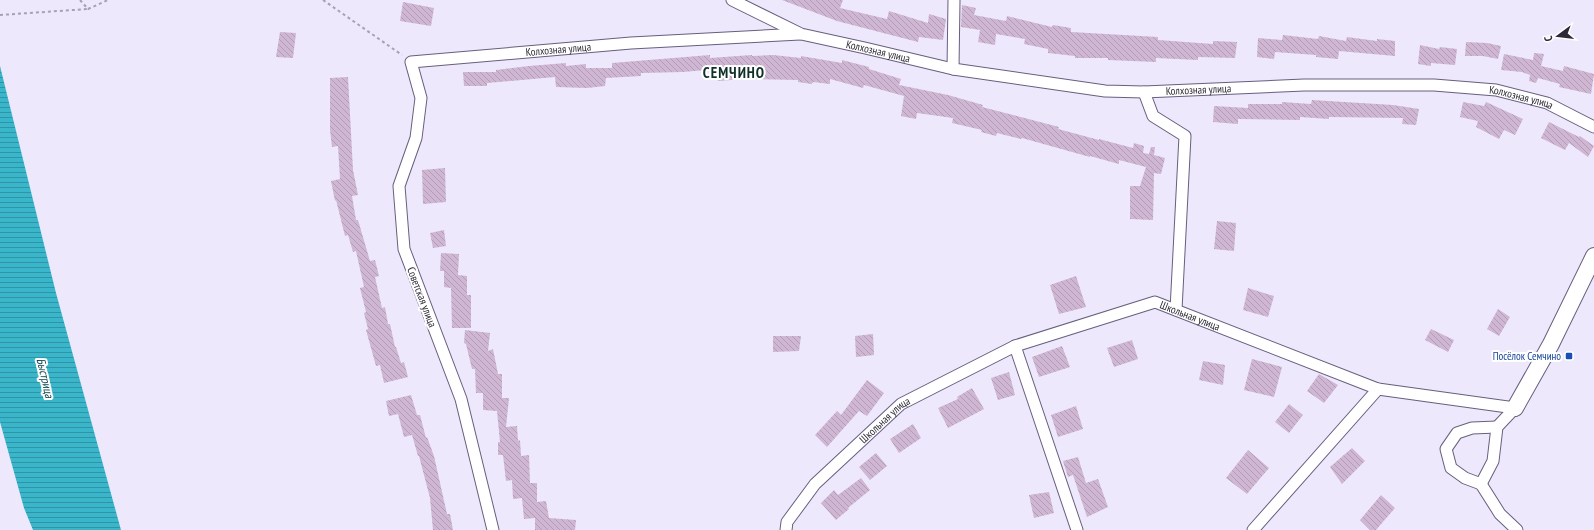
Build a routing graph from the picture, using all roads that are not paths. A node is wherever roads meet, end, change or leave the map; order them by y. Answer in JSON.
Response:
{"nodes":[{"id":1,"x":732,"y":0,"type":"edge"},
{"id":2,"x":954,"y":0,"type":"edge"},
{"id":3,"x":801,"y":34,"type":"junction"},
{"id":4,"x":412,"y":62,"type":"joint"},
{"id":5,"x":953,"y":70,"type":"junction"},
{"id":6,"x":1144,"y":92,"type":"junction"},
{"id":7,"x":1594,"y":127,"type":"edge"},
{"id":8,"x":1594,"y":256,"type":"edge"},
{"id":9,"x":1176,"y":310,"type":"junction"},
{"id":10,"x":1014,"y":346,"type":"junction"},
{"id":11,"x":1378,"y":389,"type":"junction"},
{"id":12,"x":1515,"y":408,"type":"junction"},
{"id":13,"x":1497,"y":427,"type":"junction"},
{"id":14,"x":1481,"y":484,"type":"junction"},
{"id":15,"x":493,"y":530,"type":"edge"},
{"id":16,"x":786,"y":530,"type":"edge"},
{"id":17,"x":1077,"y":530,"type":"edge"},
{"id":18,"x":1253,"y":530,"type":"edge"},
{"id":19,"x":1517,"y":530,"type":"edge"}],
"edges":[{"from":1,"to":3,"type":"street","name":"Колхозная улица"},
{"from":2,"to":5,"type":"street"},
{"from":3,"to":4,"type":"street","name":"Колхозная улица"},
{"from":3,"to":5,"type":"street","name":"Колхозная улица"},
{"from":4,"to":15,"type":"street","name":"Советская улица"},
{"from":5,"to":6,"type":"street","name":"Колхозная улица"},
{"from":6,"to":7,"type":"street","name":"Колхозная улица"},
{"from":6,"to":9,"type":"street"},
{"from":8,"to":12,"type":"street"},
{"from":9,"to":10,"type":"street","name":"Школьная улица"},
{"from":9,"to":11,"type":"street","name":"Школьная улица"},
{"from":10,"to":16,"type":"street","name":"Школьная улица"},
{"from":10,"to":17,"type":"street"},
{"from":11,"to":12,"type":"street","name":"Школьная улица"},
{"from":11,"to":18,"type":"street"},
{"from":12,"to":13,"type":"street"},
{"from":13,"to":14,"type":"street"},
{"from":13,"to":14,"type":"street"},
{"from":14,"to":19,"type":"street"}]}
